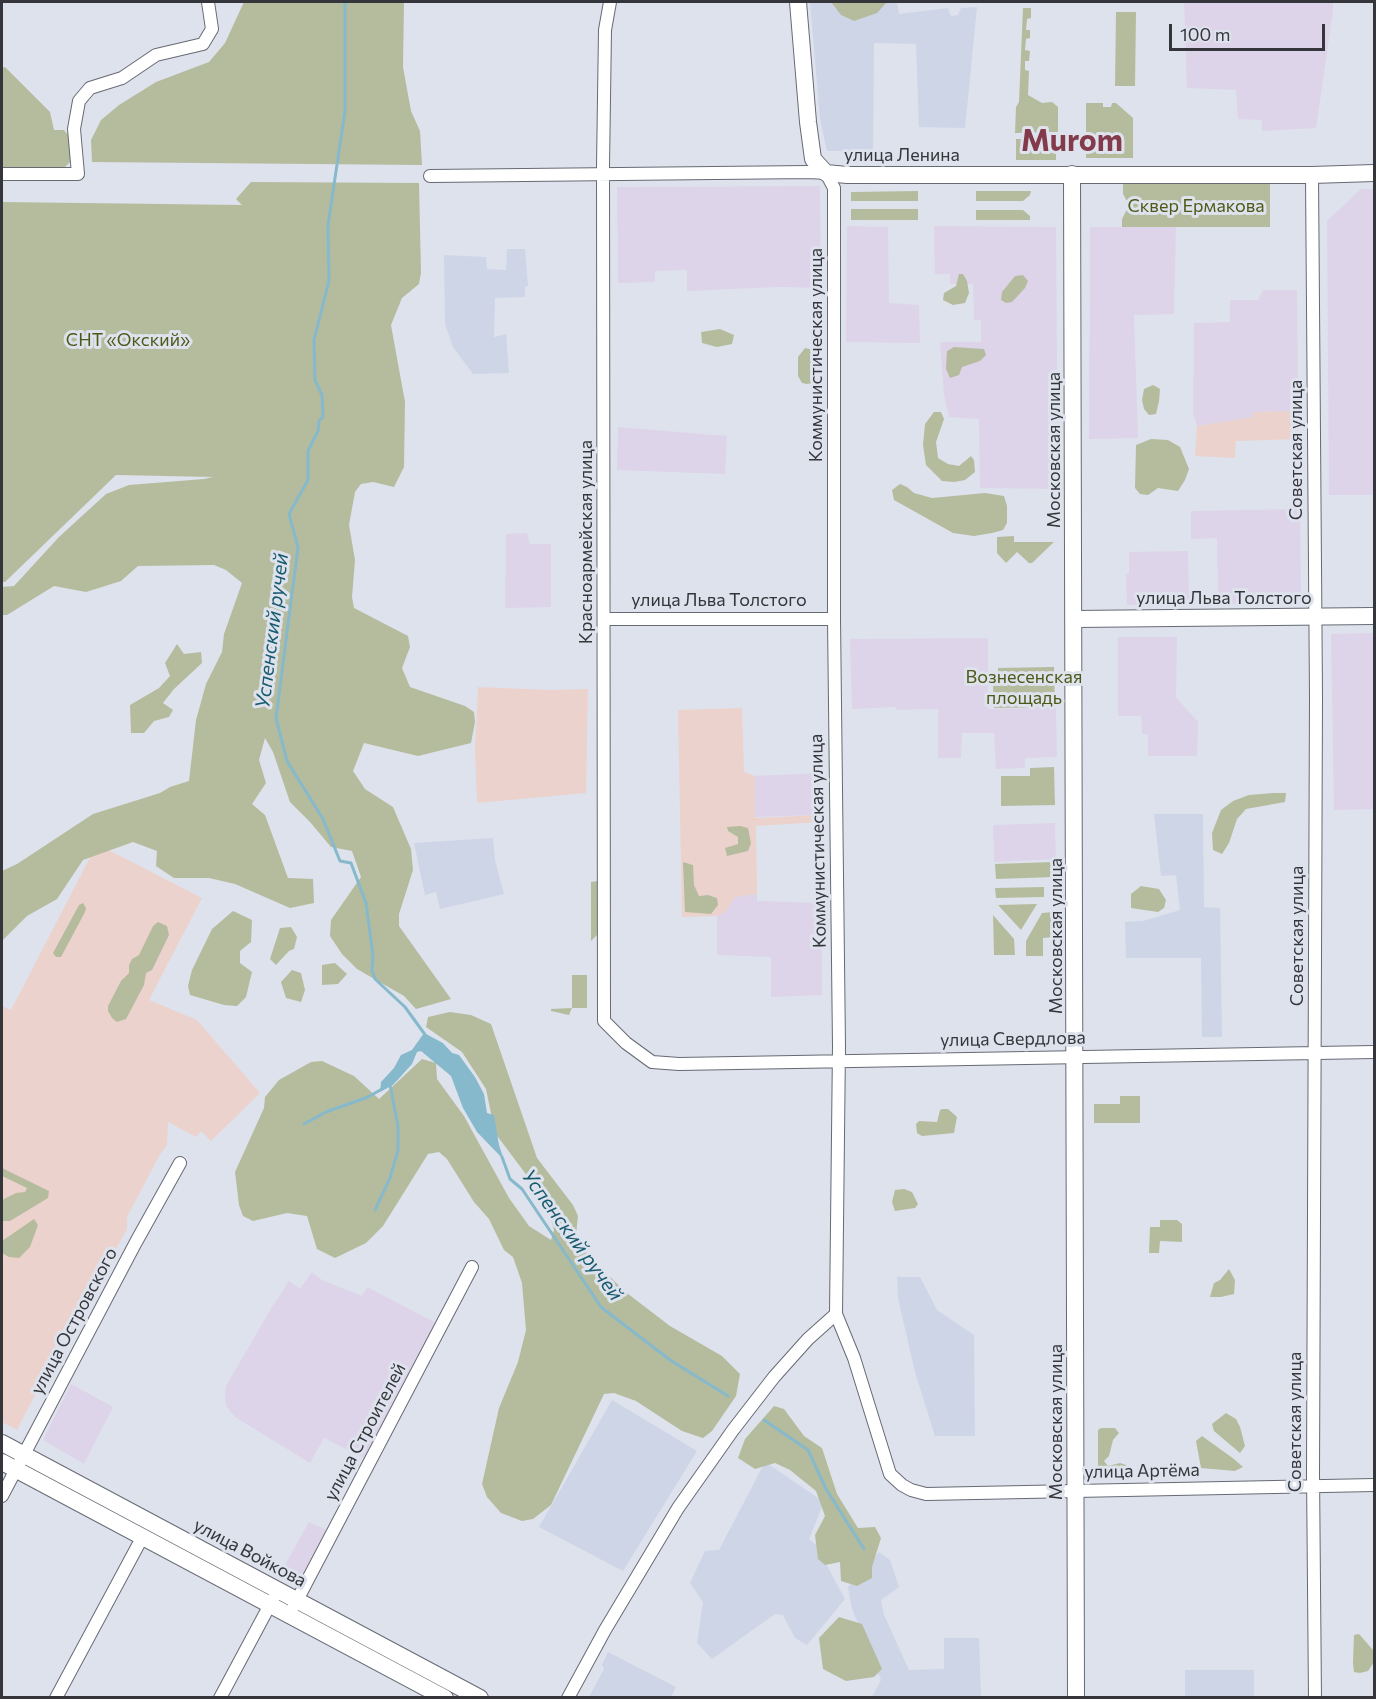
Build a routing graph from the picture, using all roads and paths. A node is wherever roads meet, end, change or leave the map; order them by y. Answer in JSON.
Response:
{"nodes":[{"id":1,"x":208,"y":2,"type":"edge"},
{"id":2,"x":610,"y":2,"type":"edge"},
{"id":3,"x":798,"y":2,"type":"edge"},
{"id":4,"x":826,"y":173,"type":"junction"},
{"id":5,"x":1374,"y":173,"type":"edge"},
{"id":6,"x":2,"y":174,"type":"edge"},
{"id":7,"x":603,"y":174,"type":"junction"},
{"id":8,"x":1072,"y":174,"type":"junction"},
{"id":9,"x":1312,"y":175,"type":"junction"},
{"id":10,"x":430,"y":176,"type":"dead end"},
{"id":11,"x":1374,"y":616,"type":"edge"},
{"id":12,"x":1314,"y":617,"type":"junction"},
{"id":13,"x":604,"y":619,"type":"junction"},
{"id":14,"x":834,"y":619,"type":"junction"},
{"id":15,"x":1074,"y":619,"type":"junction"},
{"id":16,"x":1314,"y":1052,"type":"junction"},
{"id":17,"x":1374,"y":1052,"type":"edge"},
{"id":18,"x":1075,"y":1056,"type":"junction"},
{"id":19,"x":838,"y":1060,"type":"junction"},
{"id":20,"x":652,"y":1062,"type":"joint"},
{"id":21,"x":180,"y":1163,"type":"dead end"},
{"id":22,"x":472,"y":1267,"type":"dead end"},
{"id":23,"x":837,"y":1314,"type":"junction"},
{"id":24,"x":2,"y":1443,"type":"edge"},
{"id":25,"x":14,"y":1462,"type":"edge"},
{"id":26,"x":1374,"y":1485,"type":"edge"},
{"id":27,"x":1313,"y":1486,"type":"junction"},
{"id":28,"x":911,"y":1490,"type":"joint"},
{"id":29,"x":1076,"y":1491,"type":"junction"},
{"id":30,"x":2,"y":1496,"type":"edge"},
{"id":31,"x":143,"y":1536,"type":"junction"},
{"id":32,"x":274,"y":1597,"type":"junction"},
{"id":33,"x":293,"y":1607,"type":"junction"},
{"id":34,"x":56,"y":1698,"type":"edge"},
{"id":35,"x":220,"y":1698,"type":"edge"},
{"id":36,"x":446,"y":1698,"type":"edge"},
{"id":37,"x":480,"y":1698,"type":"edge"},
{"id":38,"x":568,"y":1698,"type":"edge"},
{"id":39,"x":1076,"y":1698,"type":"edge"},
{"id":40,"x":1315,"y":1698,"type":"edge"}],
"edges":[{"from":1,"to":6,"type":"street"},
{"from":2,"to":7,"type":"street","name":"Красноармейская улица"},
{"from":3,"to":4,"type":"street"},
{"from":4,"to":7,"type":"street","name":"улица Ленина"},
{"from":4,"to":8,"type":"street","name":"улица Ленина"},
{"from":4,"to":14,"type":"street","name":"Коммунистическая улица"},
{"from":5,"to":9,"type":"street","name":"улица Ленина"},
{"from":7,"to":10,"type":"street","name":"улица Ленина"},
{"from":7,"to":13,"type":"street","name":"Красноармейская улица"},
{"from":8,"to":9,"type":"street","name":"улица Ленина"},
{"from":8,"to":15,"type":"street","name":"Московская улица"},
{"from":9,"to":12,"type":"street","name":"Советская улица"},
{"from":11,"to":12,"type":"street","name":"улица Льва Толстого"},
{"from":12,"to":15,"type":"street","name":"улица Льва Толстого"},
{"from":12,"to":16,"type":"street","name":"Советская улица"},
{"from":13,"to":14,"type":"street","name":"улица Льва Толстого"},
{"from":13,"to":20,"type":"street","name":"Красноармейская улица"},
{"from":14,"to":19,"type":"street","name":"Коммунистическая улица"},
{"from":15,"to":18,"type":"street","name":"Московская улица"},
{"from":16,"to":17,"type":"street","name":"улица Свердлова"},
{"from":16,"to":18,"type":"street","name":"улица Свердлова"},
{"from":16,"to":27,"type":"street","name":"Советская улица"},
{"from":18,"to":19,"type":"street","name":"улица Свердлова"},
{"from":18,"to":29,"type":"street","name":"Московская улица"},
{"from":19,"to":20,"type":"street","name":"улица Свердлова"},
{"from":19,"to":23,"type":"street","name":"Коммунистическая улица"},
{"from":21,"to":25,"type":"street","name":"улица Островского"},
{"from":22,"to":33,"type":"street","name":"улица Строителей"},
{"from":23,"to":28,"type":"street","name":"Коммунистическая улица"},
{"from":23,"to":38,"type":"street"},
{"from":24,"to":25,"type":"street","name":"улица Войкова"},
{"from":25,"to":30,"type":"street","name":"улица Островского"},
{"from":25,"to":31,"type":"street","name":"улица Войкова"},
{"from":25,"to":32,"type":"street","name":"улица Войкова"},
{"from":26,"to":27,"type":"street","name":"улица Артёма"},
{"from":27,"to":29,"type":"street","name":"улица Артёма"},
{"from":27,"to":40,"type":"street","name":"Советская улица"},
{"from":28,"to":29,"type":"street","name":"улица Артёма"},
{"from":29,"to":39,"type":"street","name":"Московская улица"},
{"from":31,"to":32,"type":"street","name":"улица Войкова"},
{"from":31,"to":34,"type":"street"},
{"from":32,"to":33,"type":"street","name":"улица Войкова"},
{"from":32,"to":35,"type":"street"},
{"from":33,"to":36,"type":"street","name":"улица Войкова"},
{"from":33,"to":37,"type":"street","name":"улица Войкова"}]}
